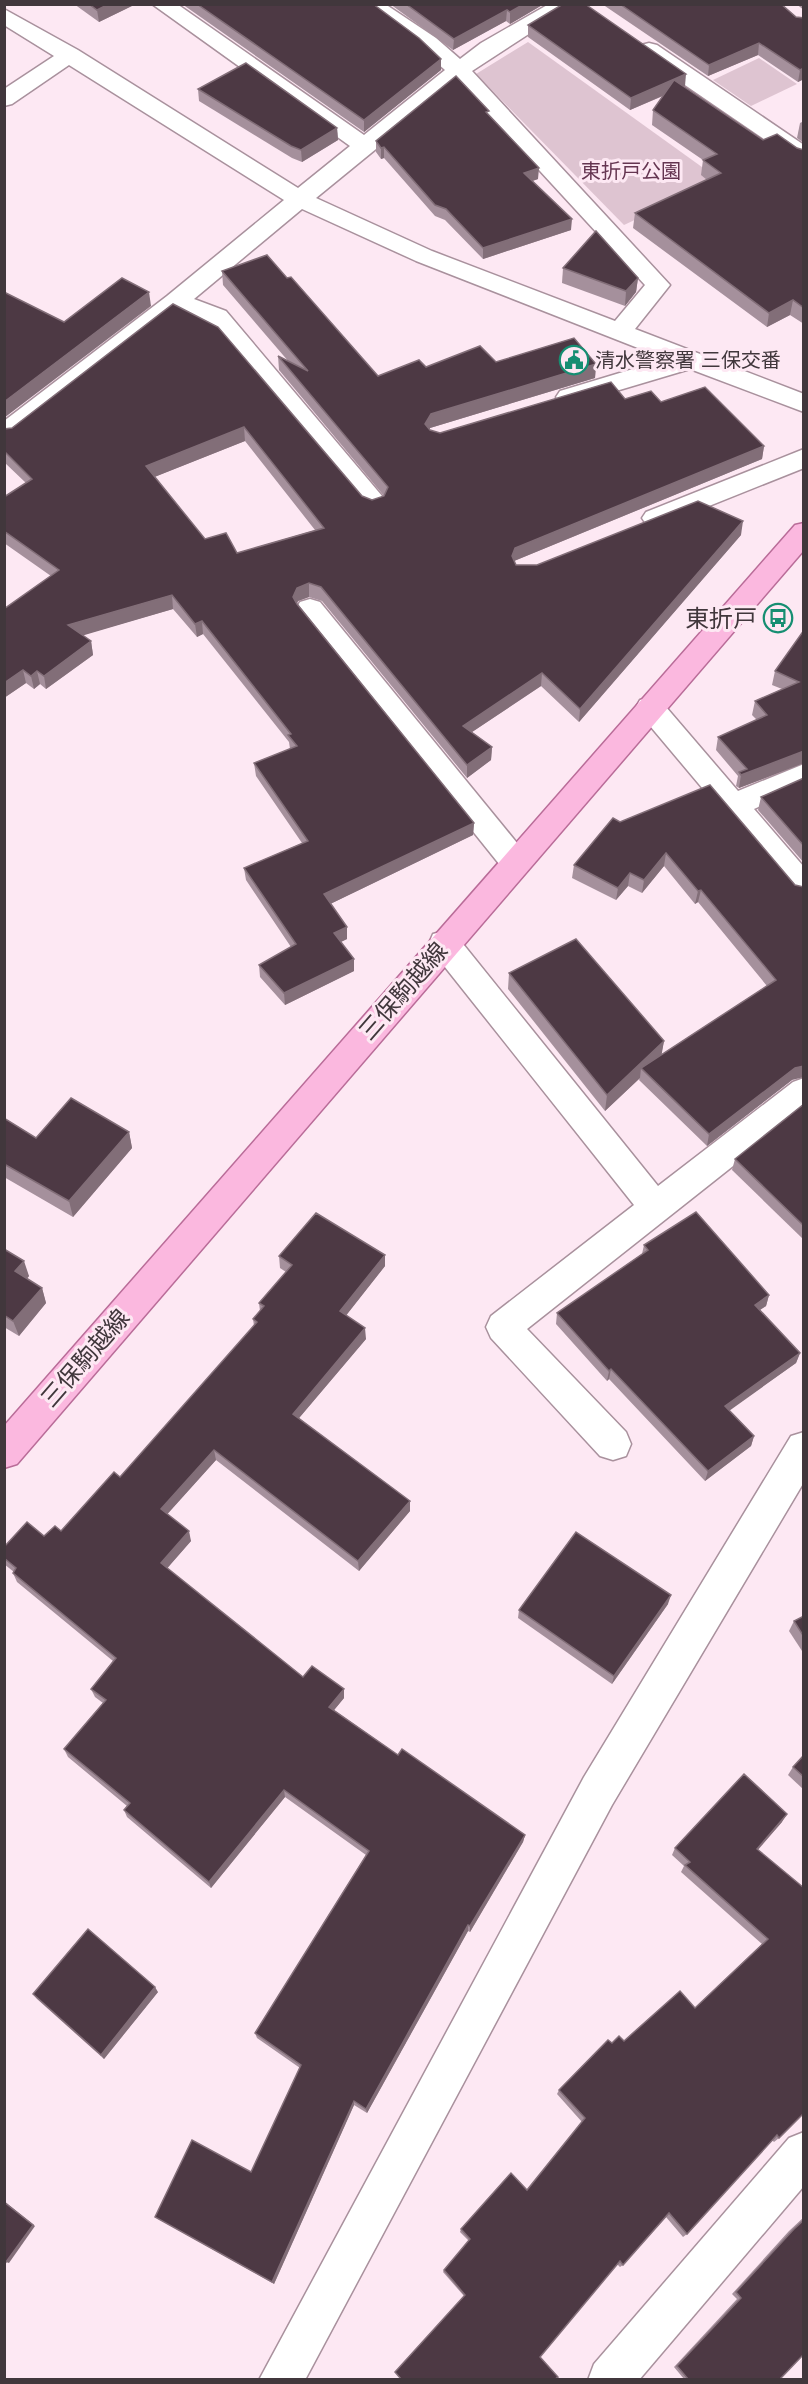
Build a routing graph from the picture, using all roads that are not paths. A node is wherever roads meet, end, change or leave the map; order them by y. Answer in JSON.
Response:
{"nodes":[{"id":1,"x":162,"y":4,"type":"edge"},
{"id":2,"x":370,"y":4,"type":"edge"},
{"id":3,"x":565,"y":4,"type":"edge"},
{"id":4,"x":4,"y":15,"type":"edge"},
{"id":5,"x":631,"y":38,"type":"edge"},
{"id":6,"x":70,"y":55,"type":"junction"},
{"id":7,"x":459,"y":70,"type":"junction"},
{"id":8,"x":4,"y":99,"type":"edge"},
{"id":9,"x":365,"y":146,"type":"junction"},
{"id":10,"x":804,"y":156,"type":"edge"},
{"id":11,"x":301,"y":200,"type":"junction"},
{"id":12,"x":176,"y":300,"type":"junction"},
{"id":13,"x":620,"y":333,"type":"junction"},
{"id":14,"x":691,"y":360,"type":"junction"},
{"id":15,"x":804,"y":404,"type":"edge"},
{"id":16,"x":543,"y":405,"type":"edge"},
{"id":17,"x":4,"y":434,"type":"edge"},
{"id":18,"x":804,"y":458,"type":"edge"},
{"id":19,"x":373,"y":502,"type":"edge"},
{"id":20,"x":637,"y":525,"type":"edge"},
{"id":21,"x":804,"y":532,"type":"edge"},
{"id":22,"x":310,"y":609,"type":"dead end"},
{"id":23,"x":650,"y":707,"type":"junction"},
{"id":24,"x":804,"y":775,"type":"edge"},
{"id":25,"x":733,"y":805,"type":"junction"},
{"id":26,"x":515,"y":862,"type":"junction"},
{"id":27,"x":804,"y":888,"type":"edge"},
{"id":28,"x":444,"y":943,"type":"junction"},
{"id":29,"x":799,"y":1101,"type":"edge"},
{"id":30,"x":655,"y":1207,"type":"junction"},
{"id":31,"x":613,"y":1444,"type":"dead end"},
{"id":32,"x":804,"y":1448,"type":"edge"},
{"id":33,"x":4,"y":1452,"type":"edge"},
{"id":34,"x":804,"y":2153,"type":"edge"},
{"id":35,"x":281,"y":2379,"type":"edge"},
{"id":36,"x":610,"y":2379,"type":"edge"}],
"edges":[{"from":1,"to":9,"type":"street"},
{"from":2,"to":7,"type":"street"},
{"from":3,"to":7,"type":"street"},
{"from":4,"to":6,"type":"street"},
{"from":5,"to":10,"type":"street"},
{"from":6,"to":8,"type":"street"},
{"from":6,"to":11,"type":"street"},
{"from":7,"to":9,"type":"street"},
{"from":7,"to":13,"type":"street"},
{"from":9,"to":11,"type":"street"},
{"from":11,"to":12,"type":"street"},
{"from":11,"to":13,"type":"street"},
{"from":12,"to":17,"type":"street"},
{"from":12,"to":19,"type":"street"},
{"from":13,"to":14,"type":"street"},
{"from":14,"to":15,"type":"street"},
{"from":14,"to":16,"type":"street"},
{"from":18,"to":20,"type":"street"},
{"from":21,"to":23,"type":"main road","name":"三保駒越線"},
{"from":22,"to":26,"type":"street"},
{"from":23,"to":25,"type":"street"},
{"from":23,"to":26,"type":"main road","name":"三保駒越線"},
{"from":24,"to":25,"type":"street"},
{"from":25,"to":27,"type":"street"},
{"from":26,"to":28,"type":"main road","name":"三保駒越線"},
{"from":28,"to":30,"type":"street"},
{"from":28,"to":33,"type":"main road","name":"三保駒越線"},
{"from":29,"to":30,"type":"street"},
{"from":30,"to":31,"type":"street"},
{"from":32,"to":35,"type":"street"},
{"from":34,"to":36,"type":"street"}]}
